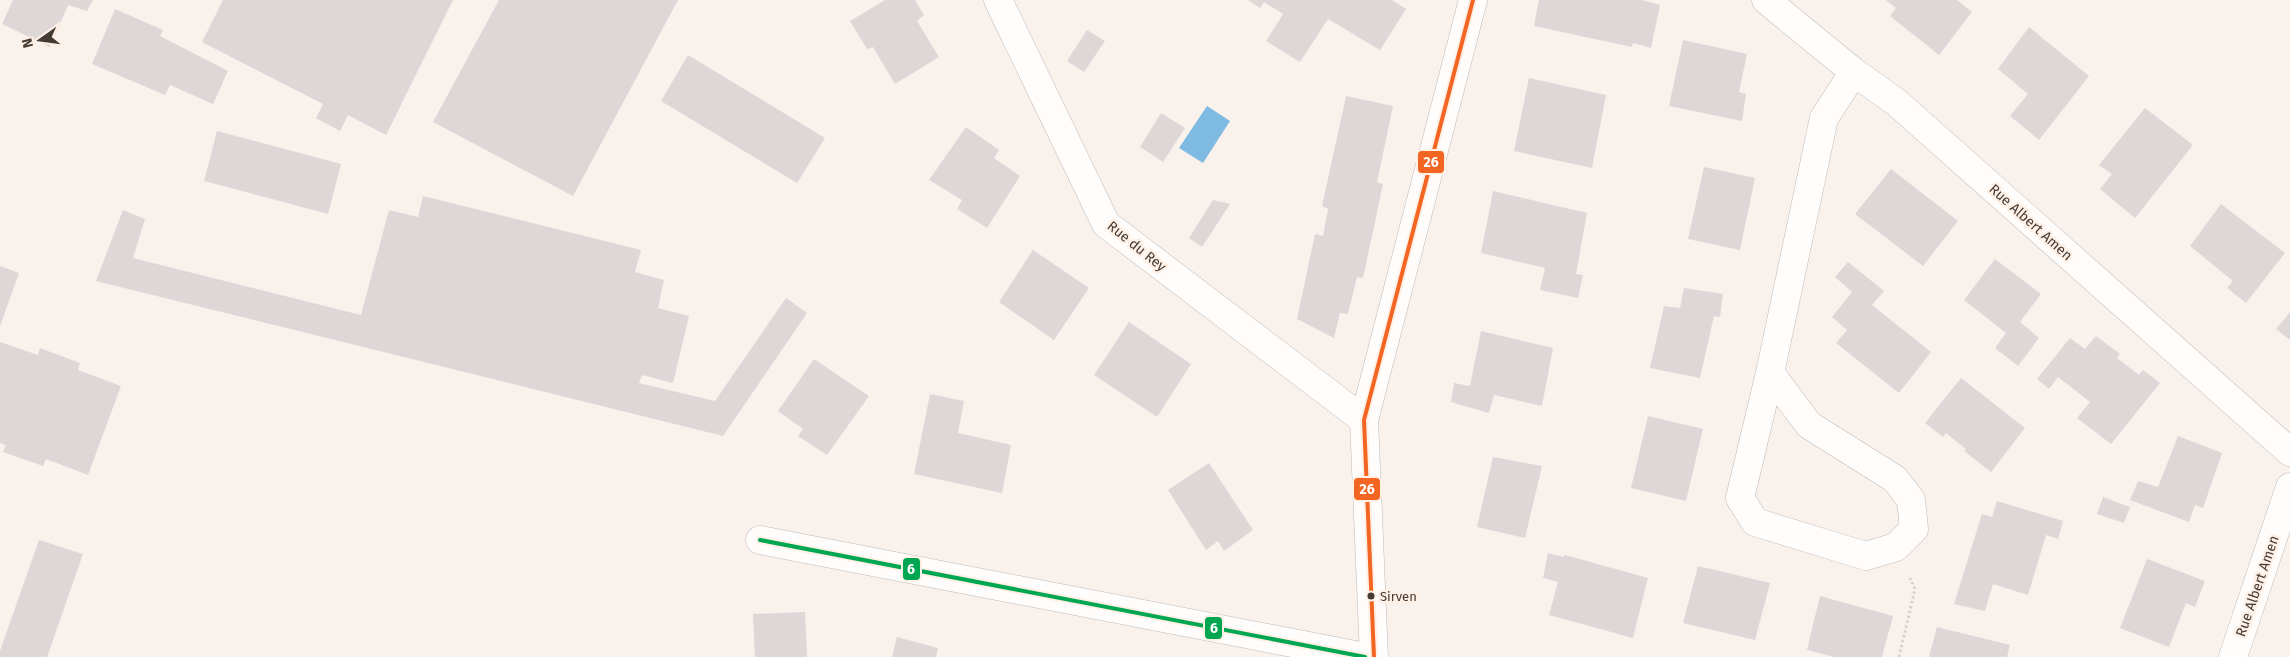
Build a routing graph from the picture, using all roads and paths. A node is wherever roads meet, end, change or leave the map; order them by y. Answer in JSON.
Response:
{"nodes":[{"id":1,"x":998,"y":0,"type":"edge"},
{"id":2,"x":1473,"y":0,"type":"edge"},
{"id":3,"x":1766,"y":0,"type":"edge"},
{"id":4,"x":1854,"y":72,"type":"junction"},
{"id":5,"x":1770,"y":373,"type":"junction"},
{"id":6,"x":1364,"y":420,"type":"junction"},
{"id":7,"x":2290,"y":452,"type":"edge"},
{"id":8,"x":2290,"y":487,"type":"edge"},
{"id":9,"x":760,"y":540,"type":"dead end"},
{"id":10,"x":1896,"y":547,"type":"junction"},
{"id":11,"x":1364,"y":657,"type":"edge"},
{"id":12,"x":1374,"y":657,"type":"edge"},
{"id":13,"x":1899,"y":657,"type":"edge"},
{"id":14,"x":2233,"y":657,"type":"edge"}],
"edges":[{"from":1,"to":6,"type":"street","name":"Rue du Rey"},
{"from":2,"to":6,"type":"street"},
{"from":3,"to":4,"type":"street","name":"Rue Albert Amen"},
{"from":4,"to":5,"type":"street"},
{"from":4,"to":7,"type":"street","name":"Rue Albert Amen"},
{"from":5,"to":10,"type":"street"},
{"from":5,"to":10,"type":"street"},
{"from":6,"to":12,"type":"street"},
{"from":8,"to":14,"type":"street","name":"Rue Albert Amen"},
{"from":9,"to":11,"type":"street"},
{"from":10,"to":13,"type":"path"}]}
